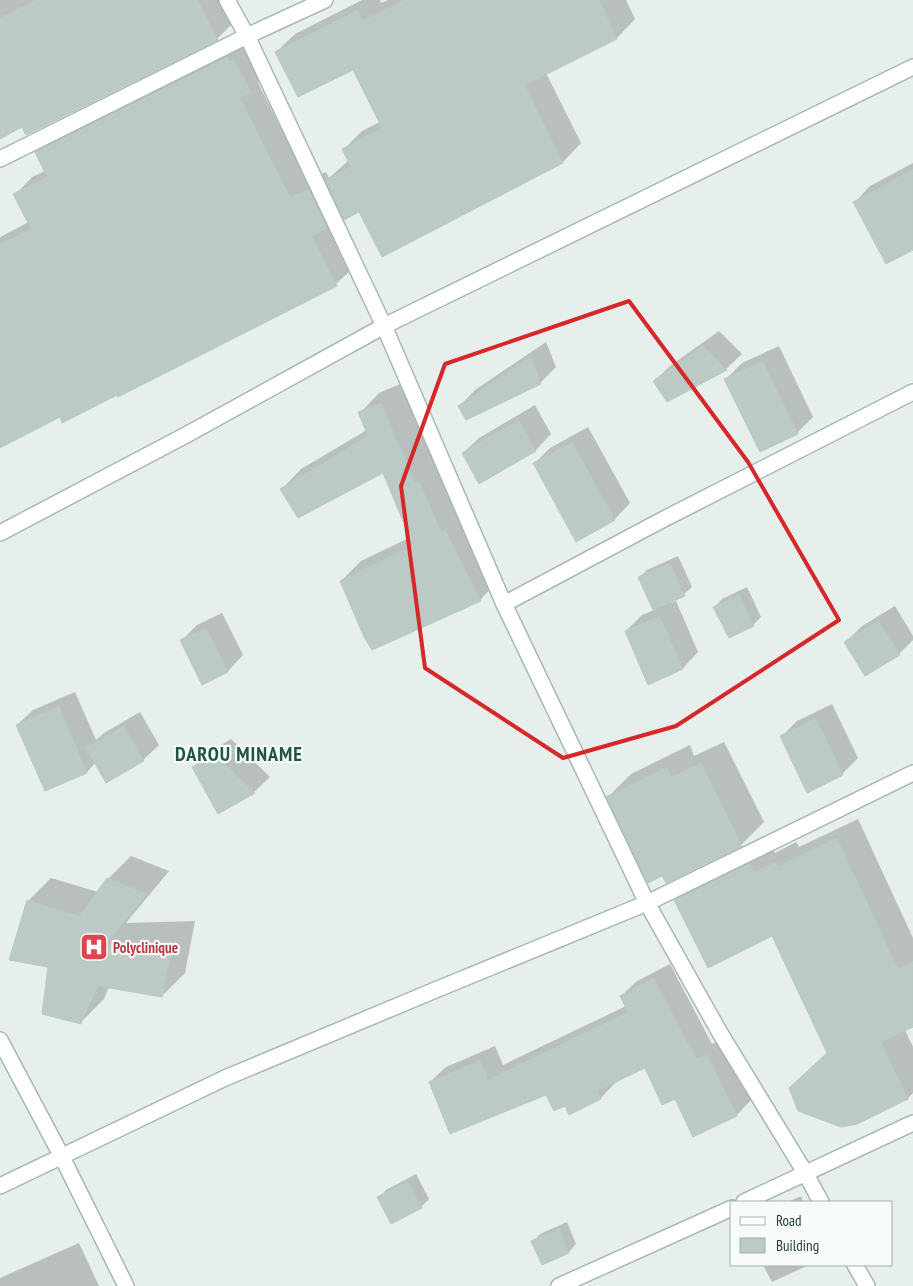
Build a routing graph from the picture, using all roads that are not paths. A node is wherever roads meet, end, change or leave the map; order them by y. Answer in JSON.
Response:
{"nodes":[{"id":1,"x":227,"y":0,"type":"edge"},
{"id":2,"x":325,"y":0,"type":"edge"},
{"id":3,"x":247,"y":36,"type":"junction"},
{"id":4,"x":913,"y":67,"type":"edge"},
{"id":5,"x":0,"y":159,"type":"edge"},
{"id":6,"x":384,"y":326,"type":"junction"},
{"id":7,"x":913,"y":392,"type":"edge"},
{"id":8,"x":0,"y":533,"type":"edge"},
{"id":9,"x":504,"y":604,"type":"junction"},
{"id":10,"x":913,"y":773,"type":"edge"},
{"id":11,"x":647,"y":903,"type":"junction"},
{"id":12,"x":0,"y":1040,"type":"edge"},
{"id":13,"x":913,"y":1123,"type":"edge"},
{"id":14,"x":61,"y":1155,"type":"junction"},
{"id":15,"x":806,"y":1174,"type":"junction"},
{"id":16,"x":0,"y":1186,"type":"edge"},
{"id":17,"x":746,"y":1201,"type":"edge"},
{"id":18,"x":820,"y":1201,"type":"edge"},
{"id":19,"x":730,"y":1209,"type":"edge"},
{"id":20,"x":856,"y":1266,"type":"edge"},
{"id":21,"x":126,"y":1286,"type":"edge"},
{"id":22,"x":559,"y":1286,"type":"edge"},
{"id":23,"x":867,"y":1286,"type":"edge"}],
"edges":[{"from":1,"to":3,"type":"street"},
{"from":2,"to":3,"type":"street"},
{"from":3,"to":5,"type":"street"},
{"from":3,"to":6,"type":"street"},
{"from":4,"to":6,"type":"street"},
{"from":6,"to":8,"type":"street"},
{"from":6,"to":9,"type":"street"},
{"from":7,"to":9,"type":"street"},
{"from":9,"to":11,"type":"street"},
{"from":10,"to":11,"type":"street"},
{"from":11,"to":14,"type":"street"},
{"from":11,"to":15,"type":"street"},
{"from":12,"to":14,"type":"street"},
{"from":13,"to":15,"type":"street"},
{"from":14,"to":16,"type":"street"},
{"from":14,"to":21,"type":"street"},
{"from":15,"to":17,"type":"street"},
{"from":15,"to":18,"type":"street"},
{"from":19,"to":22,"type":"street"},
{"from":20,"to":23,"type":"street"}]}
